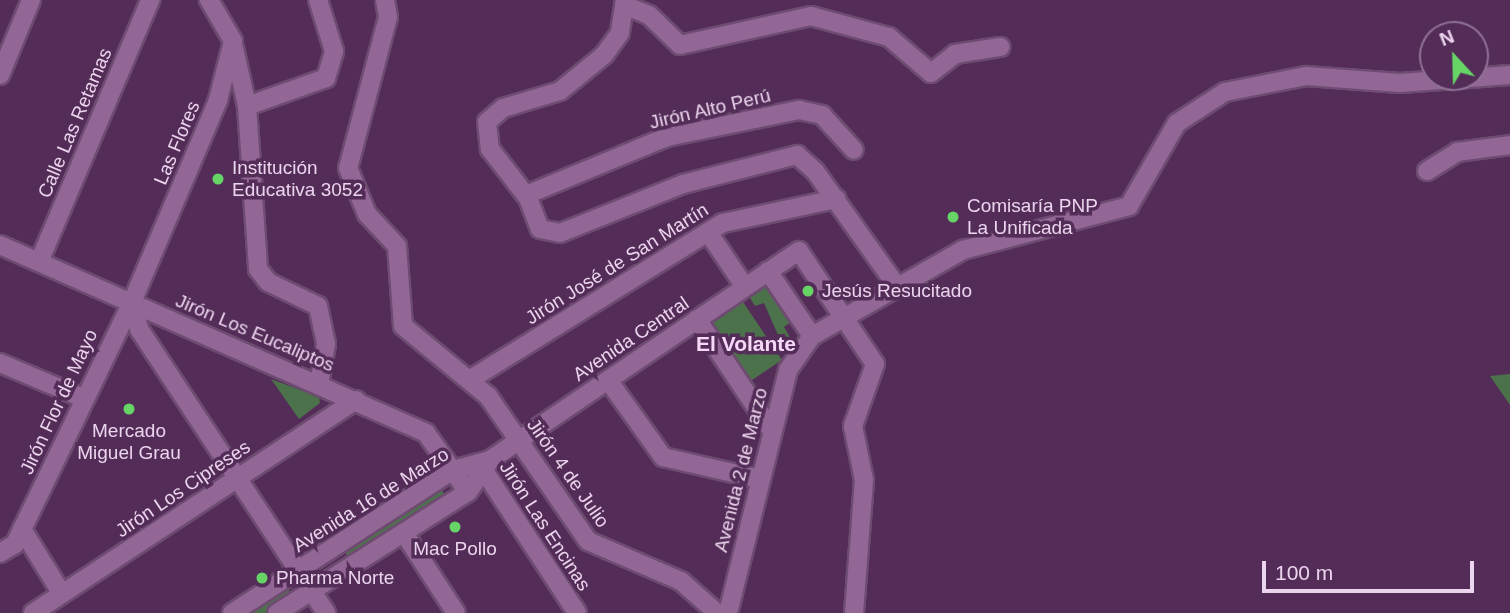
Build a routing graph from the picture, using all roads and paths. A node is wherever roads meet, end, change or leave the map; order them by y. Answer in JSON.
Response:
{"nodes":[{"id":1,"x":31,"y":0,"type":"edge"},
{"id":2,"x":150,"y":0,"type":"edge"},
{"id":3,"x":209,"y":0,"type":"edge"},
{"id":4,"x":318,"y":0,"type":"edge"},
{"id":5,"x":385,"y":0,"type":"edge"},
{"id":6,"x":624,"y":2,"type":"edge"},
{"id":7,"x":233,"y":41,"type":"junction"},
{"id":8,"x":1000,"y":47,"type":"dead end"},
{"id":9,"x":0,"y":75,"type":"edge"},
{"id":10,"x":1510,"y":75,"type":"edge"},
{"id":11,"x":247,"y":106,"type":"junction"},
{"id":12,"x":1510,"y":145,"type":"edge"},
{"id":13,"x":854,"y":150,"type":"dead end"},
{"id":14,"x":1427,"y":171,"type":"dead end"},
{"id":15,"x":526,"y":195,"type":"junction"},
{"id":16,"x":836,"y":198,"type":"junction"},
{"id":17,"x":708,"y":232,"type":"junction"},
{"id":18,"x":0,"y":245,"type":"edge"},
{"id":19,"x":38,"y":262,"type":"junction"},
{"id":20,"x":768,"y":271,"type":"junction"},
{"id":21,"x":896,"y":285,"type":"junction"},
{"id":22,"x":745,"y":287,"type":"junction"},
{"id":23,"x":132,"y":302,"type":"junction"},
{"id":24,"x":844,"y":316,"type":"junction"},
{"id":25,"x":697,"y":319,"type":"junction"},
{"id":26,"x":812,"y":336,"type":"junction"},
{"id":27,"x":0,"y":363,"type":"edge"},
{"id":28,"x":471,"y":379,"type":"junction"},
{"id":29,"x":608,"y":380,"type":"junction"},
{"id":30,"x":320,"y":384,"type":"junction"},
{"id":31,"x":83,"y":398,"type":"junction"},
{"id":32,"x":356,"y":400,"type":"junction"},
{"id":33,"x":772,"y":431,"type":"junction"},
{"id":34,"x":519,"y":440,"type":"junction"},
{"id":35,"x":484,"y":464,"type":"junction"},
{"id":36,"x":453,"y":470,"type":"junction"},
{"id":37,"x":237,"y":478,"type":"junction"},
{"id":38,"x":760,"y":479,"type":"junction"},
{"id":39,"x":468,"y":492,"type":"junction"},
{"id":40,"x":22,"y":529,"type":"junction"},
{"id":41,"x":404,"y":533,"type":"junction"},
{"id":42,"x":0,"y":553,"type":"edge"},
{"id":43,"x":298,"y":570,"type":"junction"},
{"id":44,"x":312,"y":591,"type":"junction"},
{"id":45,"x":62,"y":594,"type":"junction"},
{"id":46,"x":33,"y":613,"type":"edge"},
{"id":47,"x":232,"y":613,"type":"edge"},
{"id":48,"x":278,"y":613,"type":"edge"},
{"id":49,"x":326,"y":613,"type":"edge"},
{"id":50,"x":456,"y":613,"type":"edge"},
{"id":51,"x":577,"y":613,"type":"edge"},
{"id":52,"x":717,"y":613,"type":"edge"},
{"id":53,"x":728,"y":613,"type":"edge"},
{"id":54,"x":854,"y":613,"type":"edge"}],
"edges":[{"from":1,"to":9,"type":"street"},
{"from":2,"to":19,"type":"street","name":"Calle Las Retamas"},
{"from":3,"to":7,"type":"street"},
{"from":4,"to":11,"type":"street"},
{"from":5,"to":28,"type":"street","name":"Jirón 4 de Julio"},
{"from":6,"to":8,"type":"street"},
{"from":6,"to":15,"type":"street"},
{"from":7,"to":11,"type":"street"},
{"from":7,"to":23,"type":"street","name":"Las Flores"},
{"from":10,"to":21,"type":"street","name":"Avenida 2 de Marzo"},
{"from":11,"to":30,"type":"street"},
{"from":12,"to":14,"type":"street"},
{"from":13,"to":15,"type":"street","name":"Jirón Alto Perú"},
{"from":15,"to":16,"type":"street"},
{"from":16,"to":17,"type":"street","name":"Jirón José de San Martín"},
{"from":16,"to":21,"type":"street"},
{"from":17,"to":22,"type":"street"},
{"from":17,"to":28,"type":"street","name":"Jirón José de San Martín"},
{"from":18,"to":19,"type":"street","name":"Jirón Los Eucaliptos"},
{"from":19,"to":23,"type":"street","name":"Jirón Los Eucaliptos"},
{"from":20,"to":22,"type":"street","name":"Avenida Central"},
{"from":20,"to":24,"type":"street","name":"Avenida Central"},
{"from":20,"to":26,"type":"street"},
{"from":21,"to":24,"type":"street","name":"Avenida 2 de Marzo"},
{"from":22,"to":25,"type":"street","name":"Avenida Central"},
{"from":23,"to":30,"type":"street","name":"Jirón Los Eucaliptos"},
{"from":23,"to":31,"type":"street","name":"Jirón Flor de Mayo"},
{"from":23,"to":37,"type":"street"},
{"from":24,"to":26,"type":"street","name":"Avenida 2 de Marzo"},
{"from":24,"to":54,"type":"street"},
{"from":25,"to":29,"type":"street","name":"Avenida Central"},
{"from":25,"to":33,"type":"street"},
{"from":26,"to":33,"type":"street","name":"Avenida 2 de Marzo"},
{"from":27,"to":31,"type":"street"},
{"from":28,"to":34,"type":"street","name":"Jirón 4 de Julio"},
{"from":29,"to":34,"type":"street","name":"Avenida Central"},
{"from":29,"to":38,"type":"street"},
{"from":30,"to":32,"type":"street","name":"Jirón Los Eucaliptos"},
{"from":31,"to":40,"type":"street","name":"Jirón Flor de Mayo"},
{"from":32,"to":36,"type":"street","name":"Jirón Los Eucaliptos"},
{"from":32,"to":37,"type":"street","name":"Jirón Los Cipreses"},
{"from":33,"to":38,"type":"street","name":"Avenida 2 de Marzo"},
{"from":34,"to":35,"type":"street","name":"Avenida Central"},
{"from":34,"to":52,"type":"street","name":"Jirón 4 de Julio"},
{"from":35,"to":36,"type":"street","name":"Avenida 16 de Marzo"},
{"from":35,"to":39,"type":"street"},
{"from":35,"to":51,"type":"street","name":"Jirón Las Encinas"},
{"from":36,"to":39,"type":"street","name":"Jirón Los Eucaliptos"},
{"from":36,"to":43,"type":"street","name":"Avenida 16 de Marzo"},
{"from":37,"to":43,"type":"street"},
{"from":37,"to":45,"type":"street","name":"Jirón Los Cipreses"},
{"from":38,"to":53,"type":"street","name":"Avenida 2 de Marzo"},
{"from":39,"to":41,"type":"street"},
{"from":40,"to":42,"type":"street","name":"Jirón Flor de Mayo"},
{"from":40,"to":45,"type":"street"},
{"from":41,"to":44,"type":"street"},
{"from":41,"to":50,"type":"street"},
{"from":43,"to":44,"type":"street"},
{"from":43,"to":47,"type":"street","name":"Avenida 16 de Marzo"},
{"from":44,"to":48,"type":"street"},
{"from":44,"to":49,"type":"street"},
{"from":45,"to":46,"type":"street","name":"Jirón Los Cipreses"}]}
